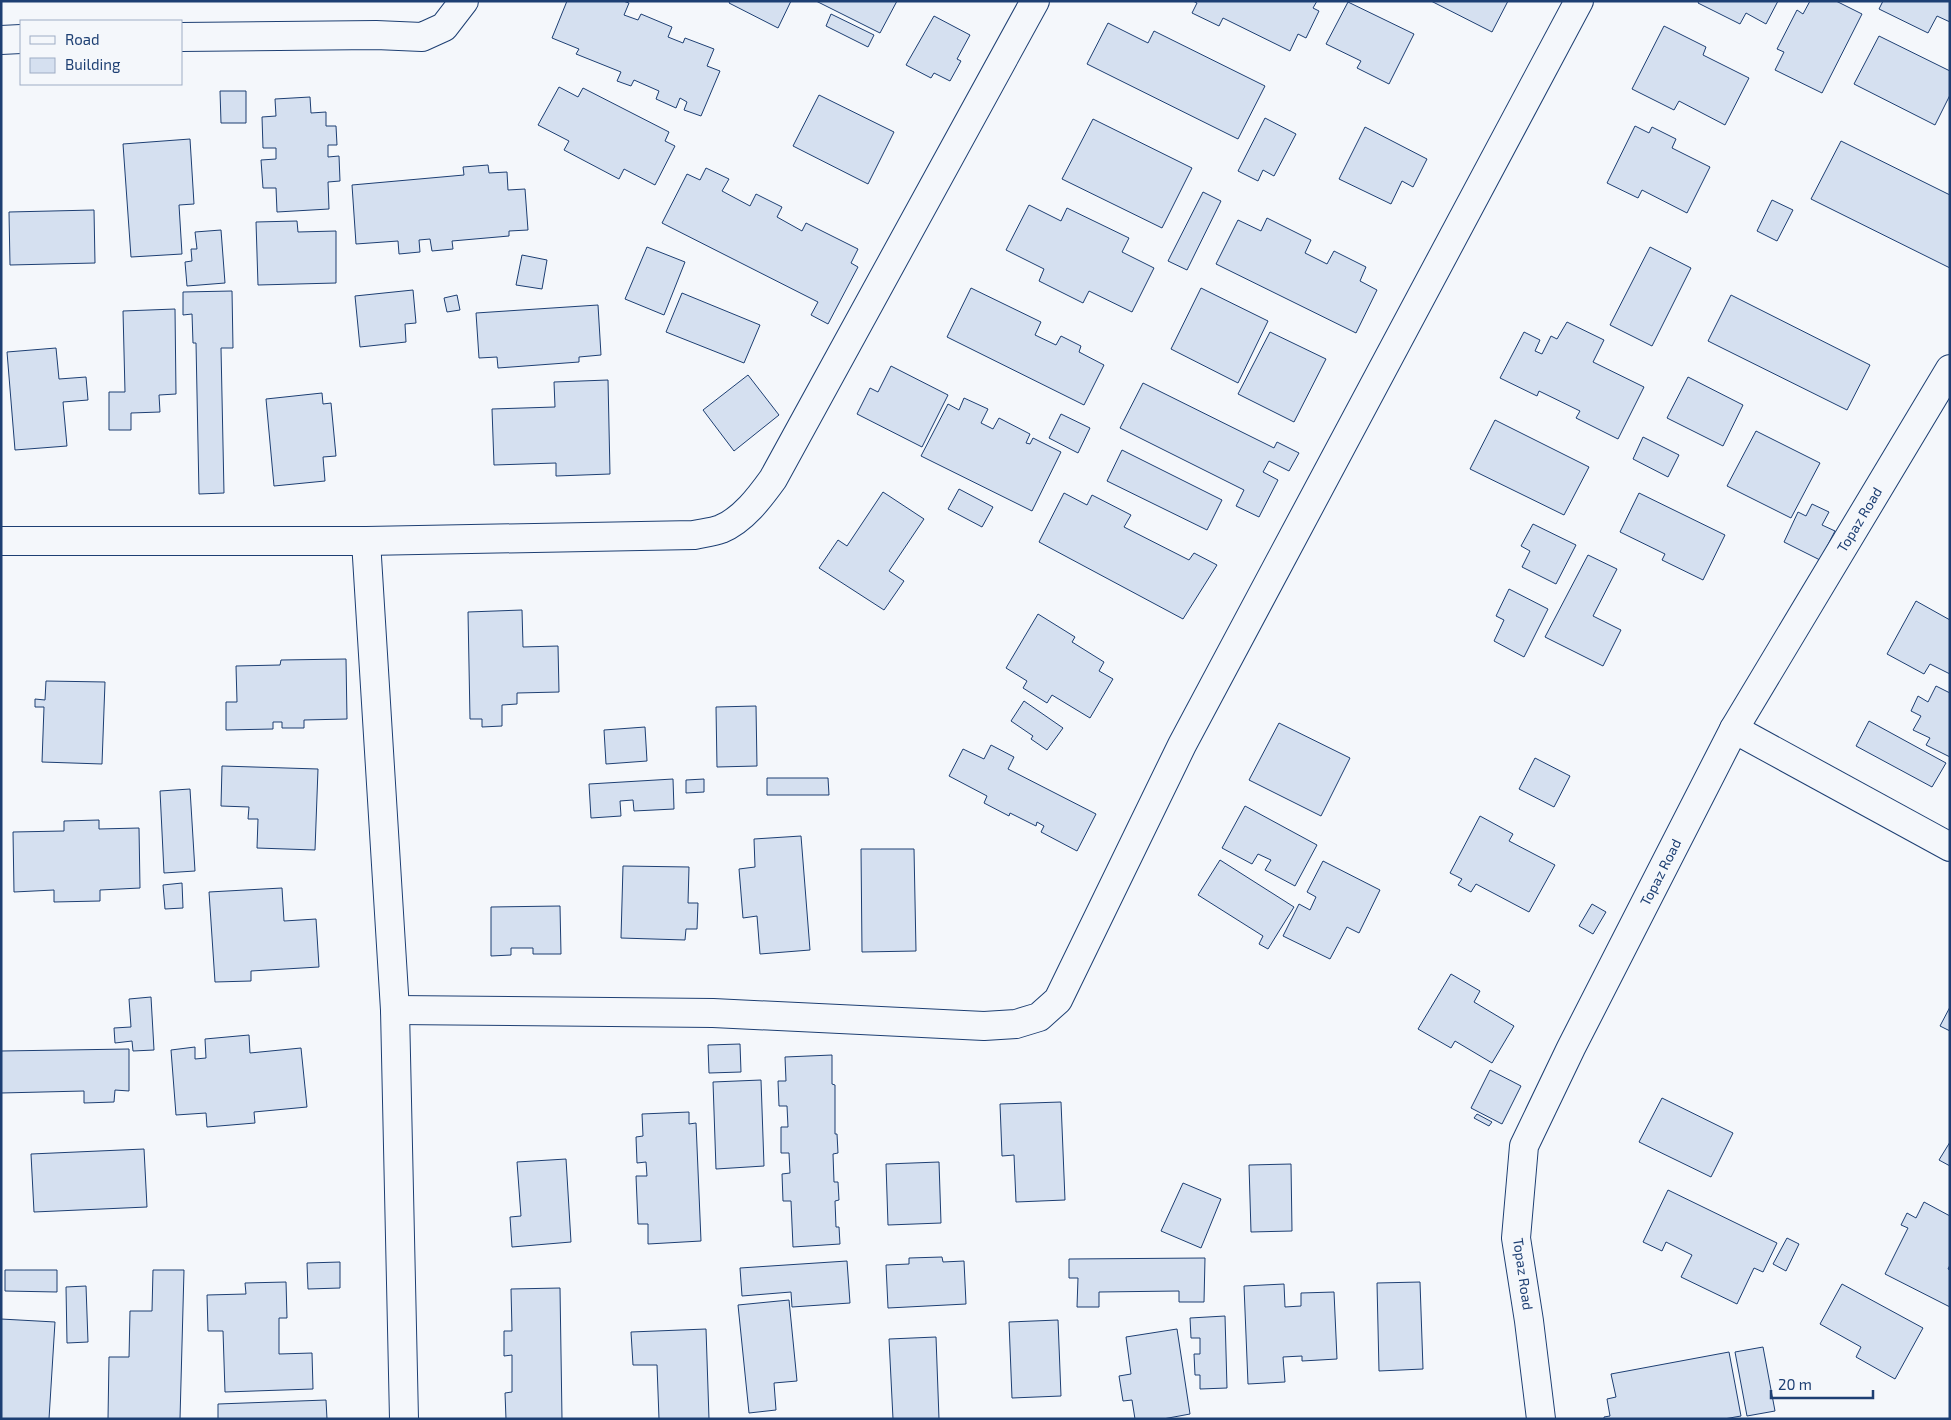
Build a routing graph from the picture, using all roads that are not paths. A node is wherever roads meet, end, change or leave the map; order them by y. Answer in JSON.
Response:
{"nodes":[{"id":1,"x":464,"y":1,"type":"edge"},
{"id":2,"x":1035,"y":1,"type":"edge"},
{"id":3,"x":1580,"y":1,"type":"edge"},
{"id":4,"x":182,"y":37,"type":"edge"},
{"id":5,"x":20,"y":39,"type":"edge"},
{"id":6,"x":1,"y":40,"type":"edge"},
{"id":7,"x":1949,"y":370,"type":"edge"},
{"id":8,"x":1,"y":541,"type":"edge"},
{"id":9,"x":366,"y":541,"type":"junction"},
{"id":10,"x":1734,"y":729,"type":"junction"},
{"id":11,"x":1950,"y":847,"type":"edge"},
{"id":12,"x":395,"y":1010,"type":"junction"},
{"id":13,"x":404,"y":1419,"type":"edge"},
{"id":14,"x":1541,"y":1419,"type":"edge"}],
"edges":[{"from":1,"to":4,"type":"street"},
{"from":2,"to":9,"type":"street"},
{"from":3,"to":12,"type":"street"},
{"from":5,"to":6,"type":"street"},
{"from":7,"to":10,"type":"street","name":"Topaz Road"},
{"from":8,"to":9,"type":"street"},
{"from":9,"to":12,"type":"street"},
{"from":10,"to":11,"type":"street"},
{"from":10,"to":14,"type":"street","name":"Topaz Road"},
{"from":12,"to":13,"type":"street"}]}
